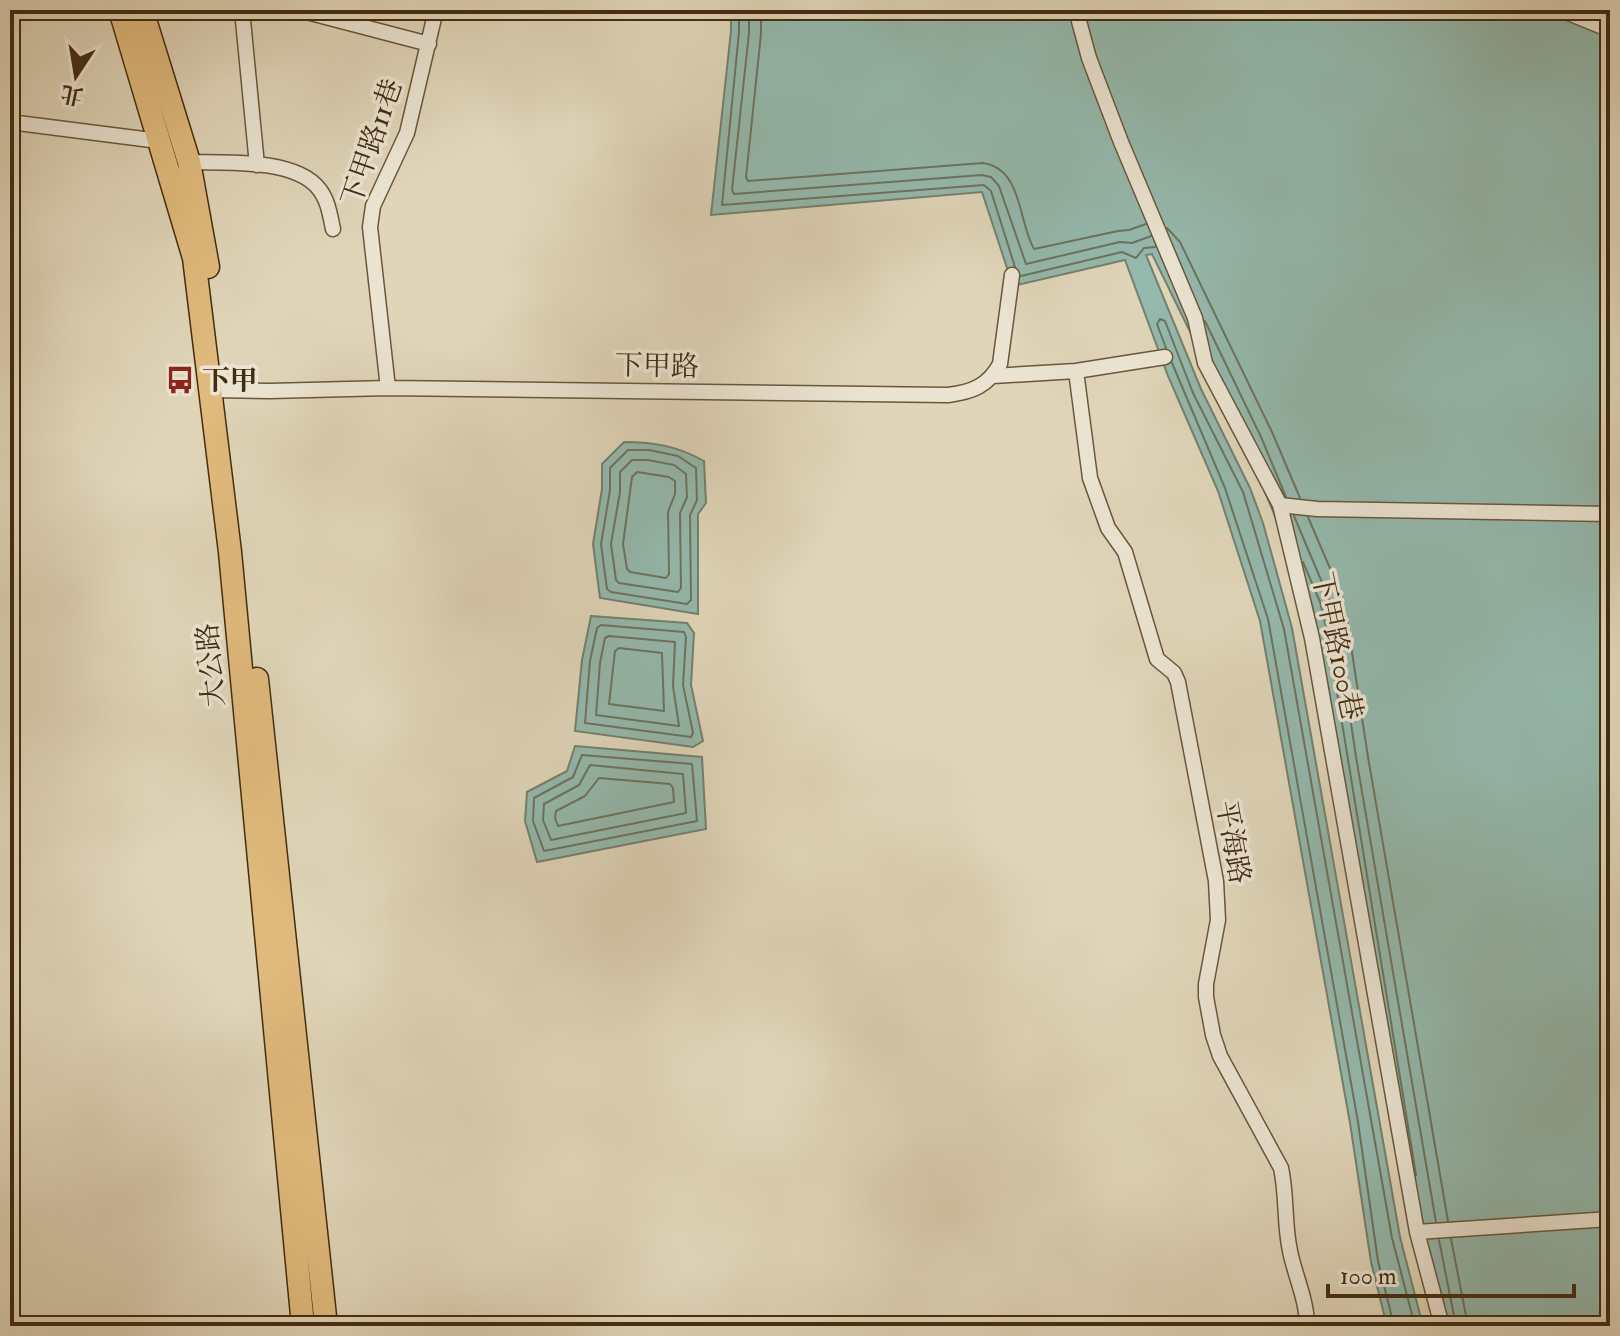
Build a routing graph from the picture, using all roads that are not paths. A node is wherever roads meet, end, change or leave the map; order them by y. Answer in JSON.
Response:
{"nodes":[{"id":1,"x":120,"y":10,"type":"edge"},
{"id":2,"x":142,"y":10,"type":"edge"},
{"id":3,"x":242,"y":10,"type":"edge"},
{"id":4,"x":299,"y":10,"type":"edge"},
{"id":5,"x":438,"y":10,"type":"edge"},
{"id":6,"x":1076,"y":10,"type":"edge"},
{"id":7,"x":1561,"y":10,"type":"edge"},
{"id":8,"x":1610,"y":30,"type":"edge"},
{"id":9,"x":429,"y":44,"type":"junction"},
{"id":10,"x":10,"y":122,"type":"edge"},
{"id":11,"x":159,"y":141,"type":"junction"},
{"id":12,"x":189,"y":162,"type":"junction"},
{"id":13,"x":257,"y":165,"type":"junction"},
{"id":14,"x":333,"y":229,"type":"dead end"},
{"id":15,"x":1012,"y":275,"type":"dead end"},
{"id":16,"x":1165,"y":357,"type":"dead end"},
{"id":17,"x":1076,"y":371,"type":"junction"},
{"id":18,"x":993,"y":376,"type":"junction"},
{"id":19,"x":388,"y":388,"type":"junction"},
{"id":20,"x":219,"y":390,"type":"junction"},
{"id":21,"x":1280,"y":505,"type":"junction"},
{"id":22,"x":1610,"y":514,"type":"edge"},
{"id":23,"x":1610,"y":1219,"type":"edge"},
{"id":24,"x":1417,"y":1232,"type":"junction"},
{"id":25,"x":303,"y":1326,"type":"edge"},
{"id":26,"x":326,"y":1326,"type":"edge"},
{"id":27,"x":1307,"y":1326,"type":"edge"},
{"id":28,"x":1442,"y":1326,"type":"edge"}],
"edges":[{"from":1,"to":11,"type":"main road","name":"大公路"},
{"from":2,"to":12,"type":"main road","name":"大公路"},
{"from":3,"to":13,"type":"street"},
{"from":4,"to":9,"type":"street"},
{"from":5,"to":9,"type":"street","name":"下甲路11巷"},
{"from":6,"to":21,"type":"street","name":"下甲路100巷"},
{"from":7,"to":8,"type":"street"},
{"from":9,"to":19,"type":"street","name":"下甲路11巷"},
{"from":10,"to":11,"type":"street"},
{"from":11,"to":20,"type":"main road","name":"大公路"},
{"from":12,"to":13,"type":"street"},
{"from":12,"to":20,"type":"main road","name":"大公路"},
{"from":13,"to":14,"type":"street"},
{"from":15,"to":18,"type":"street"},
{"from":16,"to":17,"type":"street"},
{"from":17,"to":18,"type":"street"},
{"from":17,"to":27,"type":"street","name":"平海路"},
{"from":18,"to":19,"type":"street","name":"下甲路"},
{"from":19,"to":20,"type":"street","name":"下甲路"},
{"from":20,"to":25,"type":"main road","name":"大公路"},
{"from":20,"to":26,"type":"main road","name":"大公路"},
{"from":21,"to":22,"type":"street"},
{"from":21,"to":24,"type":"street","name":"下甲路100巷"},
{"from":23,"to":24,"type":"street"},
{"from":24,"to":28,"type":"street","name":"下甲路100巷"}]}
